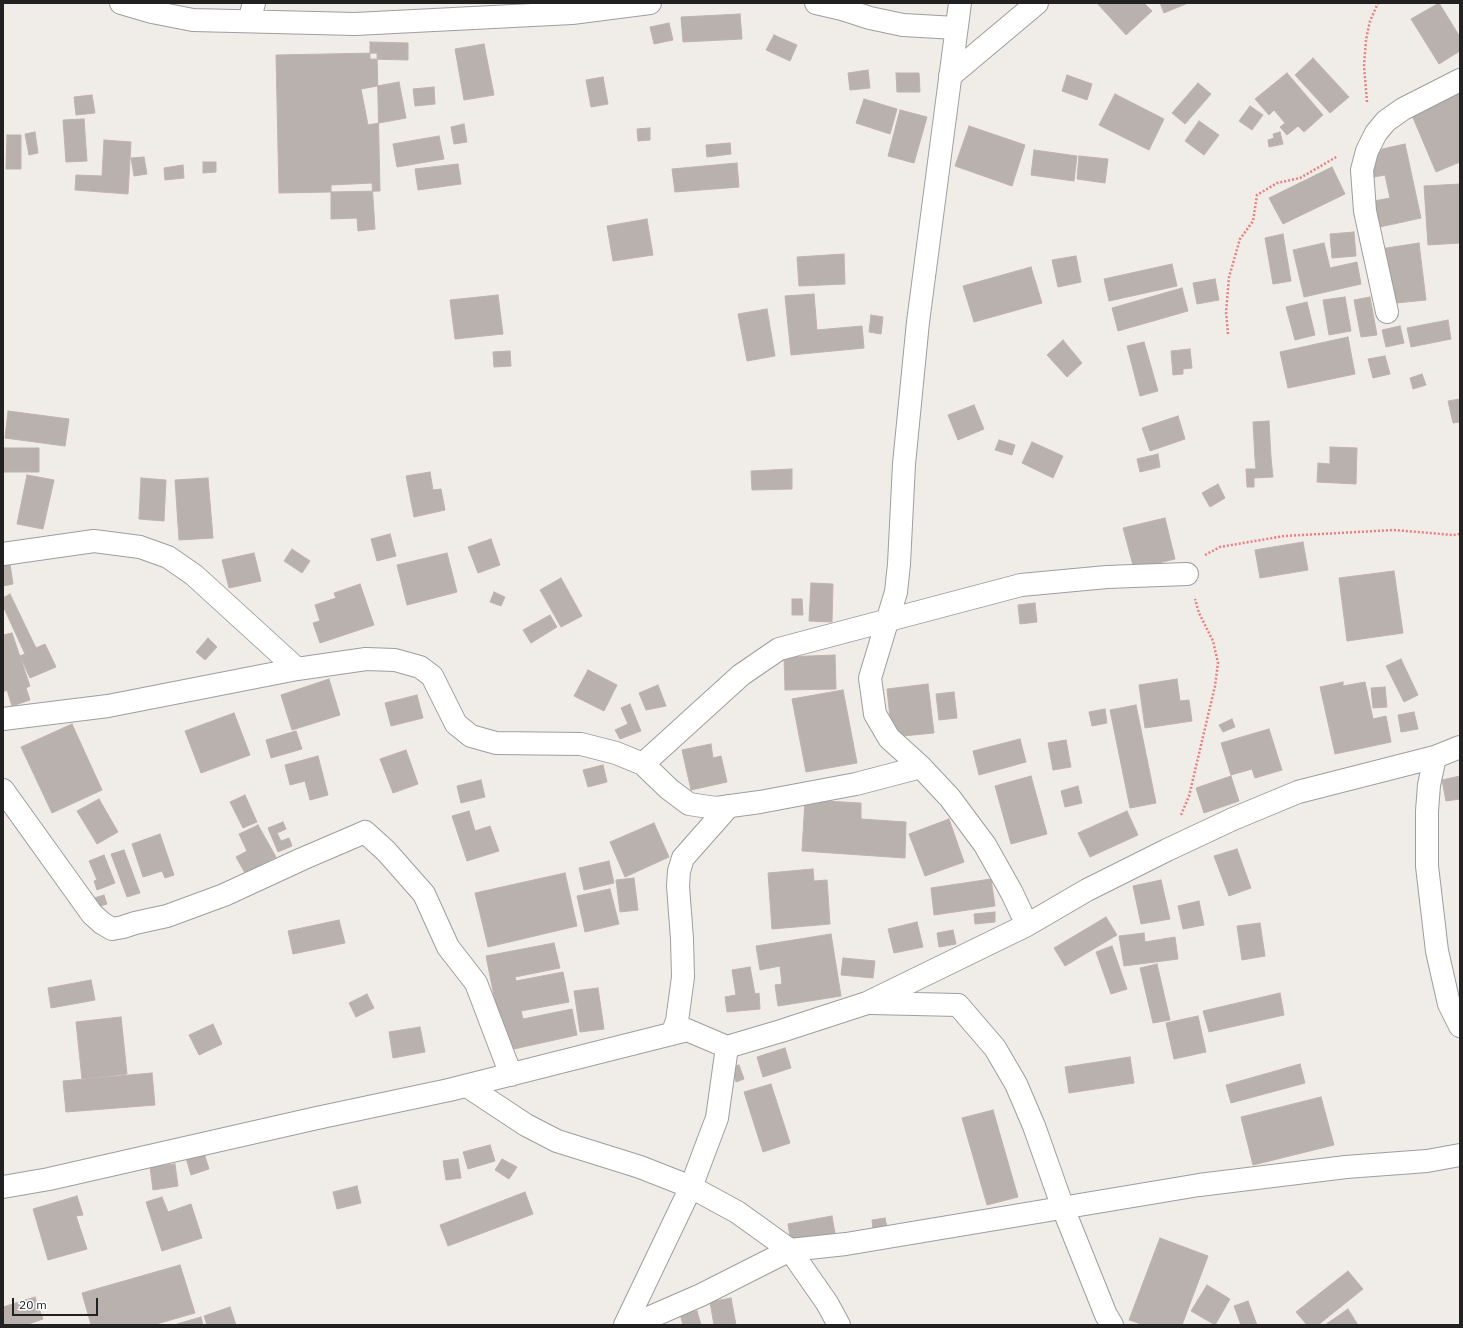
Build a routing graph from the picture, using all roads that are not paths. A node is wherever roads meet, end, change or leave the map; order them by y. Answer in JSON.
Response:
{"nodes":[{"id":1,"x":121,"y":3,"type":"edge"},
{"id":2,"x":650,"y":3,"type":"edge"},
{"id":3,"x":816,"y":3,"type":"edge"},
{"id":4,"x":960,"y":3,"type":"edge"},
{"id":5,"x":1037,"y":3,"type":"edge"},
{"id":6,"x":490,"y":10,"type":"edge"},
{"id":7,"x":251,"y":12,"type":"edge"},
{"id":8,"x":956,"y":28,"type":"junction"},
{"id":9,"x":950,"y":76,"type":"junction"},
{"id":10,"x":1460,"y":80,"type":"edge"},
{"id":11,"x":1387,"y":312,"type":"dead end"},
{"id":12,"x":3,"y":554,"type":"edge"},
{"id":13,"x":1187,"y":574,"type":"road end"},
{"id":14,"x":887,"y":621,"type":"junction"},
{"id":15,"x":297,"y":669,"type":"junction"},
{"id":16,"x":3,"y":719,"type":"edge"},
{"id":17,"x":1460,"y":747,"type":"edge"},
{"id":18,"x":1435,"y":757,"type":"junction"},
{"id":19,"x":642,"y":764,"type":"junction"},
{"id":20,"x":921,"y":766,"type":"junction"},
{"id":21,"x":3,"y":790,"type":"edge"},
{"id":22,"x":729,"y":806,"type":"junction"},
{"id":23,"x":1027,"y":925,"type":"junction"},
{"id":24,"x":868,"y":1003,"type":"junction"},
{"id":25,"x":1460,"y":1026,"type":"edge"},
{"id":26,"x":672,"y":1034,"type":"junction"},
{"id":27,"x":727,"y":1047,"type":"junction"},
{"id":28,"x":511,"y":1075,"type":"junction"},
{"id":29,"x":467,"y":1086,"type":"junction"},
{"id":30,"x":1460,"y":1155,"type":"edge"},
{"id":31,"x":3,"y":1187,"type":"edge"},
{"id":32,"x":691,"y":1187,"type":"junction"},
{"id":33,"x":1063,"y":1208,"type":"junction"},
{"id":34,"x":790,"y":1250,"type":"junction"},
{"id":35,"x":625,"y":1325,"type":"edge"},
{"id":36,"x":632,"y":1325,"type":"edge"},
{"id":37,"x":838,"y":1325,"type":"edge"},
{"id":38,"x":1112,"y":1325,"type":"edge"}],
"edges":[{"from":1,"to":7,"type":"street"},
{"from":2,"to":6,"type":"street"},
{"from":3,"to":8,"type":"street"},
{"from":4,"to":8,"type":"street"},
{"from":5,"to":9,"type":"street"},
{"from":6,"to":7,"type":"street"},
{"from":8,"to":9,"type":"street"},
{"from":9,"to":14,"type":"street"},
{"from":10,"to":11,"type":"street"},
{"from":12,"to":15,"type":"street"},
{"from":13,"to":14,"type":"street"},
{"from":14,"to":19,"type":"street"},
{"from":14,"to":20,"type":"street"},
{"from":15,"to":16,"type":"street"},
{"from":15,"to":19,"type":"street"},
{"from":17,"to":18,"type":"street"},
{"from":18,"to":23,"type":"street"},
{"from":18,"to":25,"type":"street"},
{"from":19,"to":22,"type":"street"},
{"from":20,"to":22,"type":"street"},
{"from":20,"to":23,"type":"street"},
{"from":21,"to":28,"type":"street"},
{"from":22,"to":26,"type":"street"},
{"from":23,"to":24,"type":"street"},
{"from":24,"to":27,"type":"street"},
{"from":24,"to":33,"type":"street"},
{"from":26,"to":27,"type":"street"},
{"from":26,"to":28,"type":"street"},
{"from":27,"to":32,"type":"street"},
{"from":28,"to":29,"type":"street"},
{"from":29,"to":31,"type":"street"},
{"from":29,"to":32,"type":"street"},
{"from":30,"to":33,"type":"street"},
{"from":32,"to":34,"type":"street"},
{"from":32,"to":35,"type":"street"},
{"from":33,"to":34,"type":"street"},
{"from":33,"to":38,"type":"street"},
{"from":34,"to":36,"type":"street"},
{"from":34,"to":37,"type":"street"}]}
